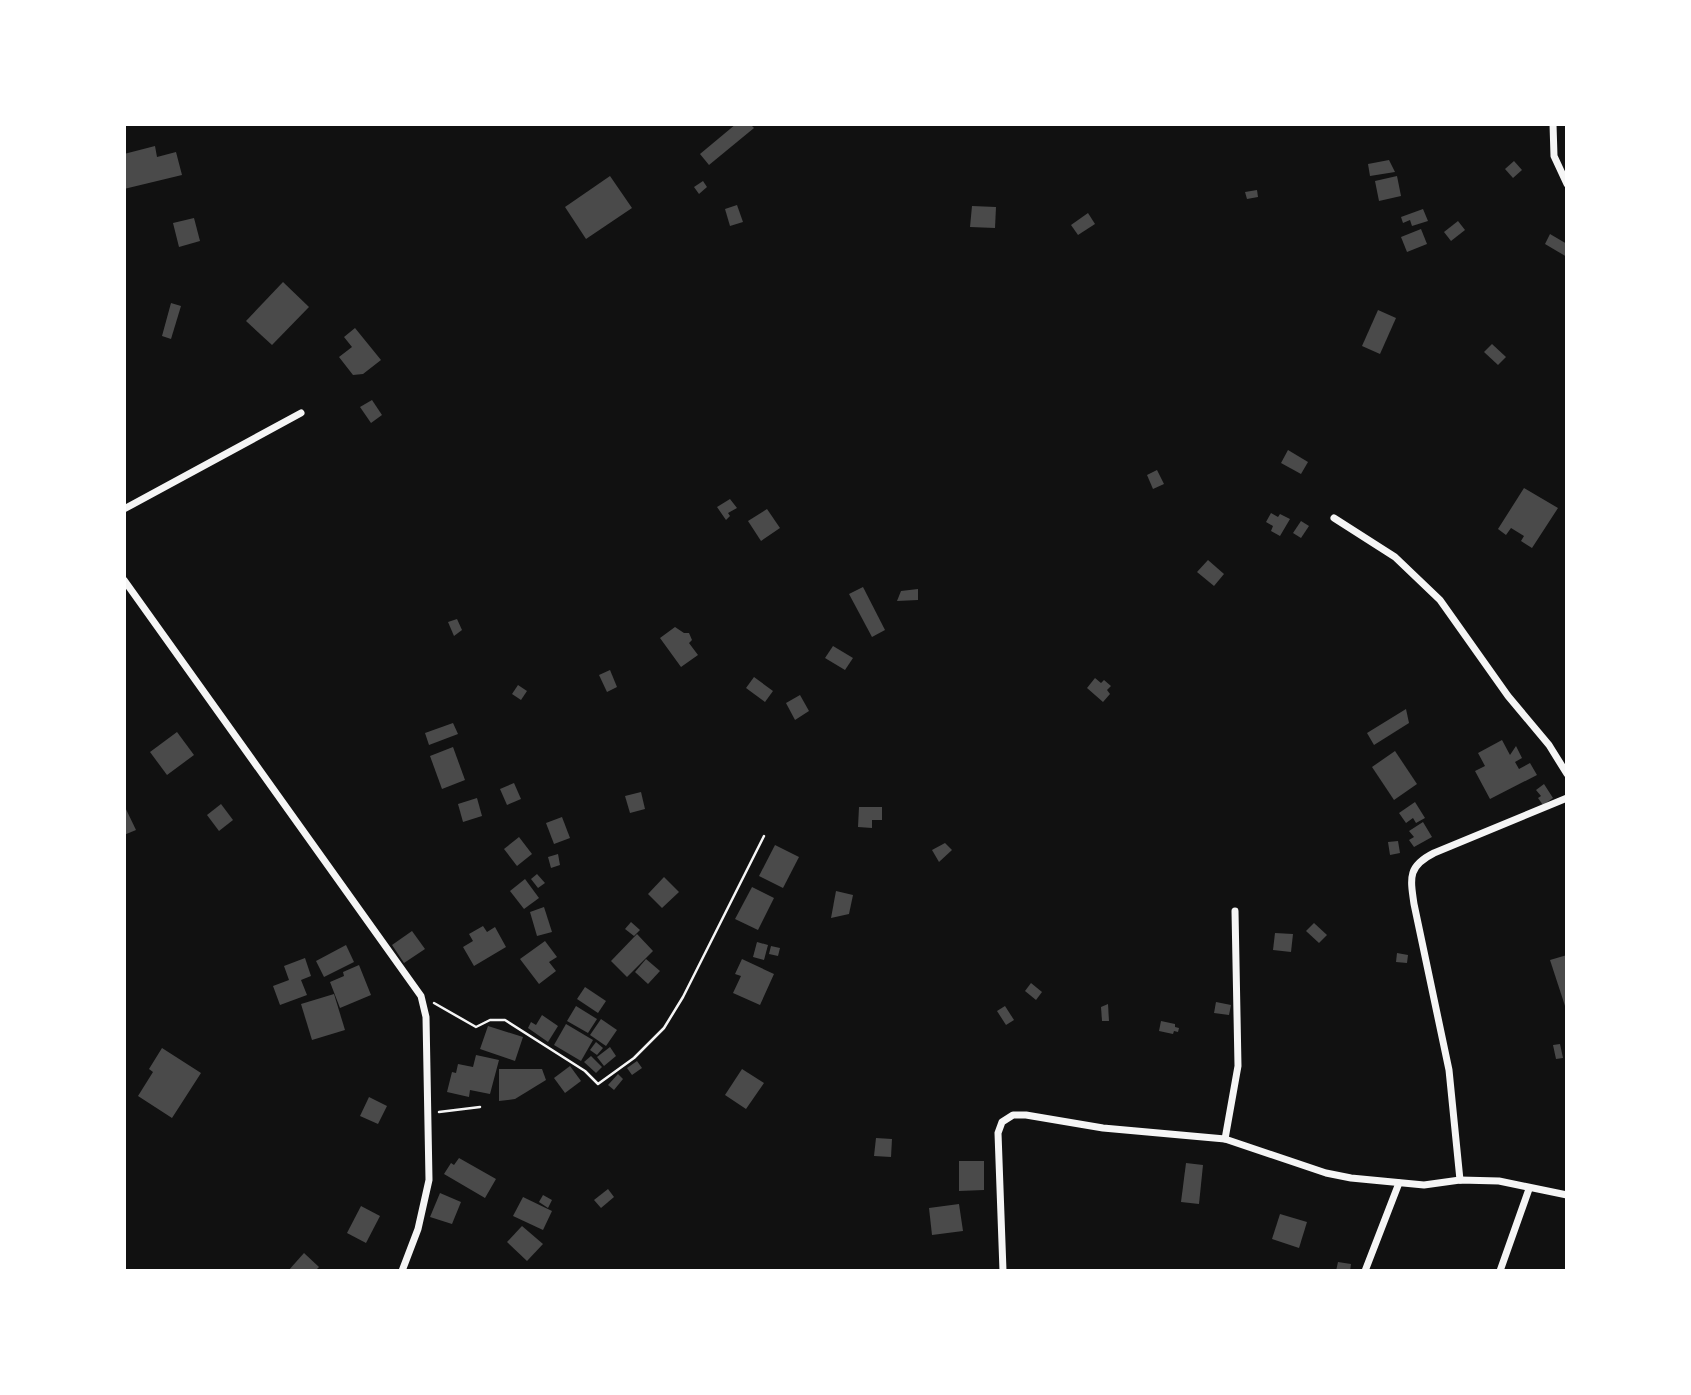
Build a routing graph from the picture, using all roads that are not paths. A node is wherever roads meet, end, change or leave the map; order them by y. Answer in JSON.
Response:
{"nodes":[{"id":1,"x":1553,"y":124,"type":"edge"},
{"id":2,"x":1567,"y":184,"type":"edge"},
{"id":3,"x":301,"y":413,"type":"dead end"},
{"id":4,"x":124,"y":509,"type":"edge"},
{"id":5,"x":1334,"y":518,"type":"dead end"},
{"id":6,"x":124,"y":580,"type":"edge"},
{"id":7,"x":1567,"y":774,"type":"edge"},
{"id":8,"x":1567,"y":798,"type":"edge"},
{"id":9,"x":1235,"y":911,"type":"dead end"},
{"id":10,"x":1225,"y":1139,"type":"junction"},
{"id":11,"x":1460,"y":1180,"type":"junction"},
{"id":12,"x":1399,"y":1183,"type":"junction"},
{"id":13,"x":1529,"y":1189,"type":"junction"},
{"id":14,"x":1567,"y":1195,"type":"edge"},
{"id":15,"x":402,"y":1271,"type":"edge"},
{"id":16,"x":1003,"y":1271,"type":"edge"},
{"id":17,"x":1365,"y":1271,"type":"edge"},
{"id":18,"x":1500,"y":1271,"type":"edge"}],
"edges":[{"from":1,"to":2,"type":"street"},
{"from":3,"to":4,"type":"street"},
{"from":5,"to":7,"type":"street"},
{"from":6,"to":15,"type":"street"},
{"from":8,"to":11,"type":"street"},
{"from":9,"to":10,"type":"street"},
{"from":10,"to":12,"type":"street"},
{"from":10,"to":16,"type":"street"},
{"from":11,"to":12,"type":"street"},
{"from":11,"to":13,"type":"street"},
{"from":12,"to":17,"type":"street"},
{"from":13,"to":14,"type":"street"},
{"from":13,"to":18,"type":"street"}]}
